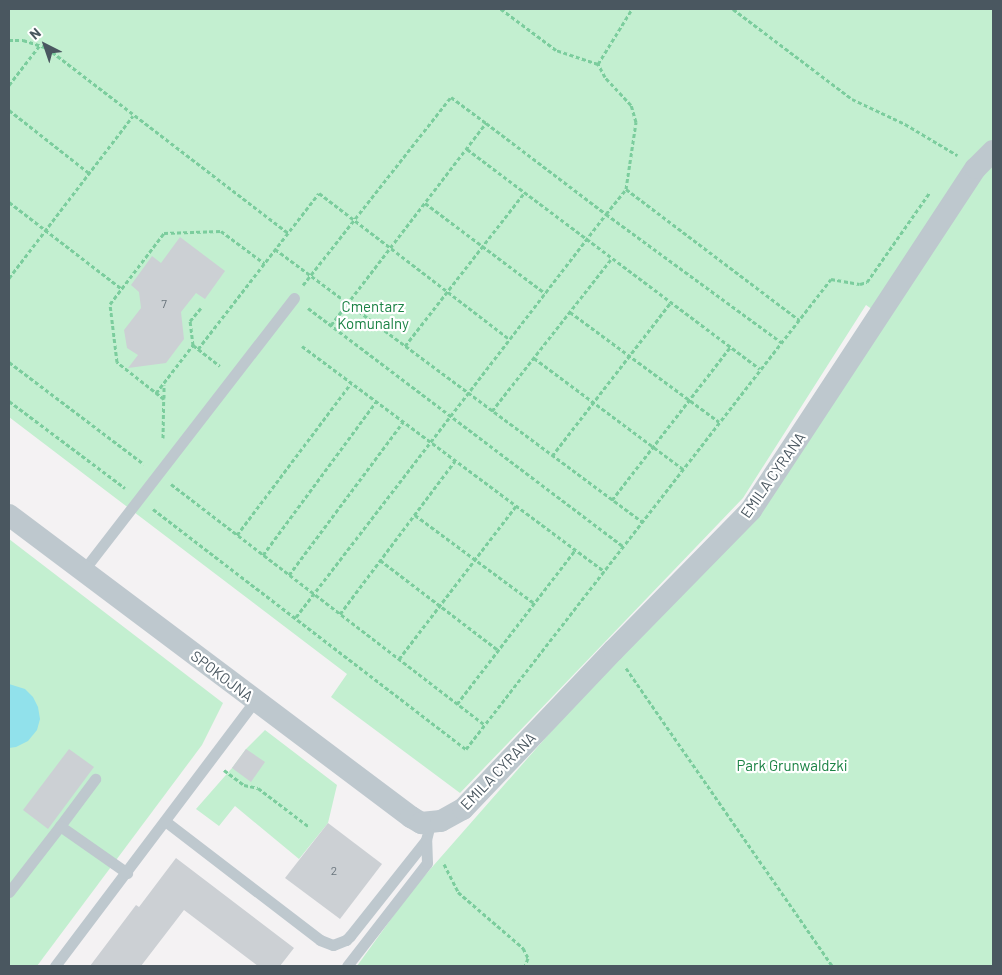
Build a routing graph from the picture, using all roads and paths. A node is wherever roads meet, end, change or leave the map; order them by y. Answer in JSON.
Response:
{"nodes":[{"id":1,"x":501,"y":9,"type":"edge"},
{"id":2,"x":632,"y":9,"type":"edge"},
{"id":3,"x":733,"y":9,"type":"edge"},
{"id":4,"x":9,"y":40,"type":"edge"},
{"id":5,"x":40,"y":45,"type":"junction"},
{"id":6,"x":598,"y":64,"type":"junction"},
{"id":7,"x":9,"y":85,"type":"edge"},
{"id":8,"x":9,"y":110,"type":"edge"},
{"id":9,"x":133,"y":116,"type":"junction"},
{"id":10,"x":486,"y":123,"type":"junction"},
{"id":11,"x":467,"y":149,"type":"junction"},
{"id":12,"x":993,"y":151,"type":"edge"},
{"id":13,"x":956,"y":154,"type":"junction"},
{"id":14,"x":950,"y":162,"type":"dead end"},
{"id":15,"x":976,"y":168,"type":"junction"},
{"id":16,"x":89,"y":173,"type":"junction"},
{"id":17,"x":934,"y":186,"type":"dead end"},
{"id":18,"x":626,"y":189,"type":"junction"},
{"id":19,"x":525,"y":192,"type":"junction"},
{"id":20,"x":9,"y":202,"type":"edge"},
{"id":21,"x":425,"y":203,"type":"junction"},
{"id":22,"x":606,"y":214,"type":"junction"},
{"id":23,"x":354,"y":221,"type":"junction"},
{"id":24,"x":45,"y":230,"type":"junction"},
{"id":25,"x":288,"y":233,"type":"junction"},
{"id":26,"x":587,"y":239,"type":"junction"},
{"id":27,"x":483,"y":246,"type":"junction"},
{"id":28,"x":390,"y":248,"type":"junction"},
{"id":29,"x":275,"y":249,"type":"junction"},
{"id":30,"x":612,"y":258,"type":"junction"},
{"id":31,"x":264,"y":263,"type":"junction"},
{"id":32,"x":311,"y":276,"type":"junction"},
{"id":33,"x":9,"y":278,"type":"edge"},
{"id":34,"x":122,"y":289,"type":"junction"},
{"id":35,"x":447,"y":292,"type":"junction"},
{"id":36,"x":545,"y":293,"type":"junction"},
{"id":37,"x":294,"y":298,"type":"joint"},
{"id":38,"x":671,"y":302,"type":"junction"},
{"id":39,"x":348,"y":304,"type":"junction"},
{"id":40,"x":201,"y":308,"type":"dead end"},
{"id":41,"x":570,"y":312,"type":"junction"},
{"id":42,"x":799,"y":320,"type":"junction"},
{"id":43,"x":331,"y":325,"type":"junction"},
{"id":44,"x":509,"y":339,"type":"junction"},
{"id":45,"x":781,"y":342,"type":"junction"},
{"id":46,"x":193,"y":345,"type":"junction"},
{"id":47,"x":302,"y":346,"type":"dead end"},
{"id":48,"x":405,"y":346,"type":"junction"},
{"id":49,"x":731,"y":346,"type":"junction"},
{"id":50,"x":198,"y":349,"type":"junction"},
{"id":51,"x":630,"y":356,"type":"junction"},
{"id":52,"x":534,"y":358,"type":"junction"},
{"id":53,"x":9,"y":362,"type":"edge"},
{"id":54,"x":222,"y":367,"type":"dead end"},
{"id":55,"x":760,"y":369,"type":"junction"},
{"id":56,"x":351,"y":383,"type":"junction"},
{"id":57,"x":164,"y":384,"type":"junction"},
{"id":58,"x":156,"y":393,"type":"junction"},
{"id":59,"x":467,"y":393,"type":"junction"},
{"id":60,"x":164,"y":399,"type":"junction"},
{"id":61,"x":9,"y":400,"type":"edge"},
{"id":62,"x":690,"y":400,"type":"junction"},
{"id":63,"x":376,"y":402,"type":"junction"},
{"id":64,"x":594,"y":402,"type":"junction"},
{"id":65,"x":492,"y":411,"type":"junction"},
{"id":66,"x":449,"y":415,"type":"junction"},
{"id":67,"x":403,"y":422,"type":"junction"},
{"id":68,"x":719,"y":422,"type":"junction"},
{"id":69,"x":429,"y":442,"type":"junction"},
{"id":70,"x":163,"y":447,"type":"dead end"},
{"id":71,"x":653,"y":447,"type":"junction"},
{"id":72,"x":552,"y":456,"type":"junction"},
{"id":73,"x":456,"y":461,"type":"junction"},
{"id":74,"x":148,"y":467,"type":"dead end"},
{"id":75,"x":683,"y":469,"type":"junction"},
{"id":76,"x":169,"y":482,"type":"dead end"},
{"id":77,"x":129,"y":492,"type":"dead end"},
{"id":78,"x":612,"y":500,"type":"junction"},
{"id":79,"x":516,"y":506,"type":"junction"},
{"id":80,"x":150,"y":507,"type":"dead end"},
{"id":81,"x":415,"y":514,"type":"junction"},
{"id":82,"x":9,"y":515,"type":"edge"},
{"id":83,"x":642,"y":522,"type":"junction"},
{"id":84,"x":237,"y":535,"type":"junction"},
{"id":85,"x":623,"y":546,"type":"junction"},
{"id":86,"x":575,"y":550,"type":"junction"},
{"id":87,"x":263,"y":555,"type":"junction"},
{"id":88,"x":475,"y":559,"type":"junction"},
{"id":89,"x":380,"y":560,"type":"junction"},
{"id":90,"x":83,"y":571,"type":"junction"},
{"id":91,"x":604,"y":571,"type":"junction"},
{"id":92,"x":289,"y":574,"type":"junction"},
{"id":93,"x":314,"y":593,"type":"junction"},
{"id":94,"x":534,"y":603,"type":"junction"},
{"id":95,"x":440,"y":606,"type":"junction"},
{"id":96,"x":340,"y":614,"type":"junction"},
{"id":97,"x":296,"y":617,"type":"junction"},
{"id":98,"x":498,"y":650,"type":"junction"},
{"id":99,"x":614,"y":650,"type":"junction"},
{"id":100,"x":399,"y":659,"type":"junction"},
{"id":101,"x":255,"y":701,"type":"junction"},
{"id":102,"x":457,"y":704,"type":"junction"},
{"id":103,"x":485,"y":725,"type":"junction"},
{"id":104,"x":212,"y":760,"type":"junction"},
{"id":105,"x":95,"y":779,"type":"dead end"},
{"id":106,"x":165,"y":821,"type":"junction"},
{"id":107,"x":60,"y":826,"type":"junction"},
{"id":108,"x":308,"y":826,"type":"dead end"},
{"id":109,"x":432,"y":828,"type":"junction"},
{"id":110,"x":127,"y":873,"type":"junction"},
{"id":111,"x":9,"y":892,"type":"edge"},
{"id":112,"x":55,"y":966,"type":"edge"},
{"id":113,"x":347,"y":966,"type":"edge"},
{"id":114,"x":525,"y":966,"type":"edge"},
{"id":115,"x":832,"y":966,"type":"edge"}],
"edges":[{"from":1,"to":6,"type":"path"},
{"from":2,"to":6,"type":"path"},
{"from":3,"to":13,"type":"path"},
{"from":4,"to":5,"type":"path"},
{"from":5,"to":7,"type":"path"},
{"from":5,"to":9,"type":"path"},
{"from":6,"to":18,"type":"path"},
{"from":8,"to":16,"type":"path"},
{"from":9,"to":16,"type":"path"},
{"from":9,"to":25,"type":"path"},
{"from":10,"to":11,"type":"path"},
{"from":10,"to":22,"type":"path"},
{"from":10,"to":23,"type":"path"},
{"from":11,"to":19,"type":"path"},
{"from":11,"to":21,"type":"path"},
{"from":12,"to":15,"type":"street","name":"EMILA CYRANA"},
{"from":13,"to":14,"type":"path"},
{"from":13,"to":15,"type":"path"},
{"from":15,"to":99,"type":"street","name":"EMILA CYRANA"},
{"from":16,"to":24,"type":"path"},
{"from":17,"to":42,"type":"path"},
{"from":18,"to":22,"type":"path"},
{"from":18,"to":42,"type":"path"},
{"from":19,"to":26,"type":"path"},
{"from":19,"to":27,"type":"path"},
{"from":20,"to":24,"type":"path"},
{"from":21,"to":27,"type":"path"},
{"from":21,"to":28,"type":"path"},
{"from":22,"to":26,"type":"path"},
{"from":22,"to":45,"type":"path"},
{"from":23,"to":25,"type":"path"},
{"from":23,"to":28,"type":"path"},
{"from":23,"to":32,"type":"path"},
{"from":24,"to":33,"type":"path"},
{"from":24,"to":34,"type":"path"},
{"from":25,"to":29,"type":"path"},
{"from":26,"to":30,"type":"path"},
{"from":26,"to":36,"type":"path"},
{"from":27,"to":35,"type":"path"},
{"from":27,"to":36,"type":"path"},
{"from":28,"to":35,"type":"path"},
{"from":28,"to":39,"type":"path"},
{"from":29,"to":31,"type":"path"},
{"from":29,"to":32,"type":"path"},
{"from":30,"to":38,"type":"path"},
{"from":30,"to":41,"type":"path"},
{"from":31,"to":34,"type":"path"},
{"from":31,"to":50,"type":"path"},
{"from":32,"to":39,"type":"path"},
{"from":34,"to":58,"type":"path"},
{"from":35,"to":44,"type":"path"},
{"from":35,"to":48,"type":"path"},
{"from":36,"to":44,"type":"path"},
{"from":37,"to":43,"type":"path"},
{"from":37,"to":90,"type":"lane"},
{"from":38,"to":49,"type":"path"},
{"from":38,"to":51,"type":"path"},
{"from":39,"to":43,"type":"path"},
{"from":39,"to":48,"type":"path"},
{"from":40,"to":46,"type":"path"},
{"from":41,"to":51,"type":"path"},
{"from":41,"to":52,"type":"path"},
{"from":42,"to":45,"type":"path"},
{"from":43,"to":66,"type":"path"},
{"from":44,"to":59,"type":"path"},
{"from":45,"to":55,"type":"path"},
{"from":46,"to":50,"type":"path"},
{"from":46,"to":57,"type":"path"},
{"from":47,"to":56,"type":"path"},
{"from":48,"to":59,"type":"path"},
{"from":49,"to":55,"type":"path"},
{"from":49,"to":62,"type":"path"},
{"from":50,"to":54,"type":"path"},
{"from":51,"to":62,"type":"path"},
{"from":51,"to":64,"type":"path"},
{"from":52,"to":64,"type":"path"},
{"from":52,"to":65,"type":"path"},
{"from":53,"to":74,"type":"path"},
{"from":55,"to":68,"type":"path"},
{"from":56,"to":63,"type":"path"},
{"from":56,"to":84,"type":"path"},
{"from":57,"to":58,"type":"path"},
{"from":57,"to":60,"type":"path"},
{"from":58,"to":60,"type":"path"},
{"from":59,"to":65,"type":"path"},
{"from":59,"to":66,"type":"path"},
{"from":60,"to":70,"type":"path"},
{"from":61,"to":77,"type":"path"},
{"from":62,"to":68,"type":"path"},
{"from":62,"to":71,"type":"path"},
{"from":63,"to":67,"type":"path"},
{"from":63,"to":87,"type":"path"},
{"from":64,"to":71,"type":"path"},
{"from":64,"to":72,"type":"path"},
{"from":65,"to":72,"type":"path"},
{"from":66,"to":69,"type":"path"},
{"from":66,"to":85,"type":"path"},
{"from":67,"to":69,"type":"path"},
{"from":67,"to":92,"type":"path"},
{"from":68,"to":75,"type":"path"},
{"from":69,"to":73,"type":"path"},
{"from":69,"to":93,"type":"path"},
{"from":71,"to":75,"type":"path"},
{"from":71,"to":78,"type":"path"},
{"from":72,"to":78,"type":"path"},
{"from":73,"to":79,"type":"path"},
{"from":73,"to":81,"type":"path"},
{"from":75,"to":83,"type":"path"},
{"from":76,"to":84,"type":"path"},
{"from":78,"to":83,"type":"path"},
{"from":79,"to":86,"type":"path"},
{"from":79,"to":88,"type":"path"},
{"from":80,"to":97,"type":"path"},
{"from":81,"to":88,"type":"path"},
{"from":81,"to":89,"type":"path"},
{"from":82,"to":90,"type":"street","name":"SPOKOJNA"},
{"from":83,"to":85,"type":"path"},
{"from":84,"to":87,"type":"path"},
{"from":85,"to":91,"type":"path"},
{"from":86,"to":91,"type":"path"},
{"from":86,"to":94,"type":"path"},
{"from":87,"to":92,"type":"path"},
{"from":88,"to":94,"type":"path"},
{"from":88,"to":95,"type":"path"},
{"from":89,"to":95,"type":"path"},
{"from":89,"to":96,"type":"path"},
{"from":90,"to":101,"type":"street","name":"SPOKOJNA"},
{"from":91,"to":103,"type":"path"},
{"from":92,"to":93,"type":"path"},
{"from":93,"to":96,"type":"path"},
{"from":93,"to":97,"type":"path"},
{"from":94,"to":98,"type":"path"},
{"from":95,"to":98,"type":"path"},
{"from":95,"to":100,"type":"path"},
{"from":96,"to":100,"type":"path"},
{"from":97,"to":103,"type":"path"},
{"from":98,"to":102,"type":"path"},
{"from":99,"to":109,"type":"street","name":"EMILA CYRANA"},
{"from":99,"to":115,"type":"path"},
{"from":100,"to":102,"type":"path"},
{"from":101,"to":104,"type":"lane"},
{"from":101,"to":109,"type":"street","name":"SPOKOJNA"},
{"from":102,"to":103,"type":"path"},
{"from":104,"to":106,"type":"lane"},
{"from":104,"to":108,"type":"path"},
{"from":105,"to":107,"type":"lane"},
{"from":106,"to":109,"type":"lane"},
{"from":106,"to":110,"type":"lane"},
{"from":107,"to":110,"type":"lane"},
{"from":107,"to":111,"type":"lane"},
{"from":109,"to":113,"type":"lane"},
{"from":109,"to":114,"type":"path"},
{"from":110,"to":112,"type":"lane"}]}
